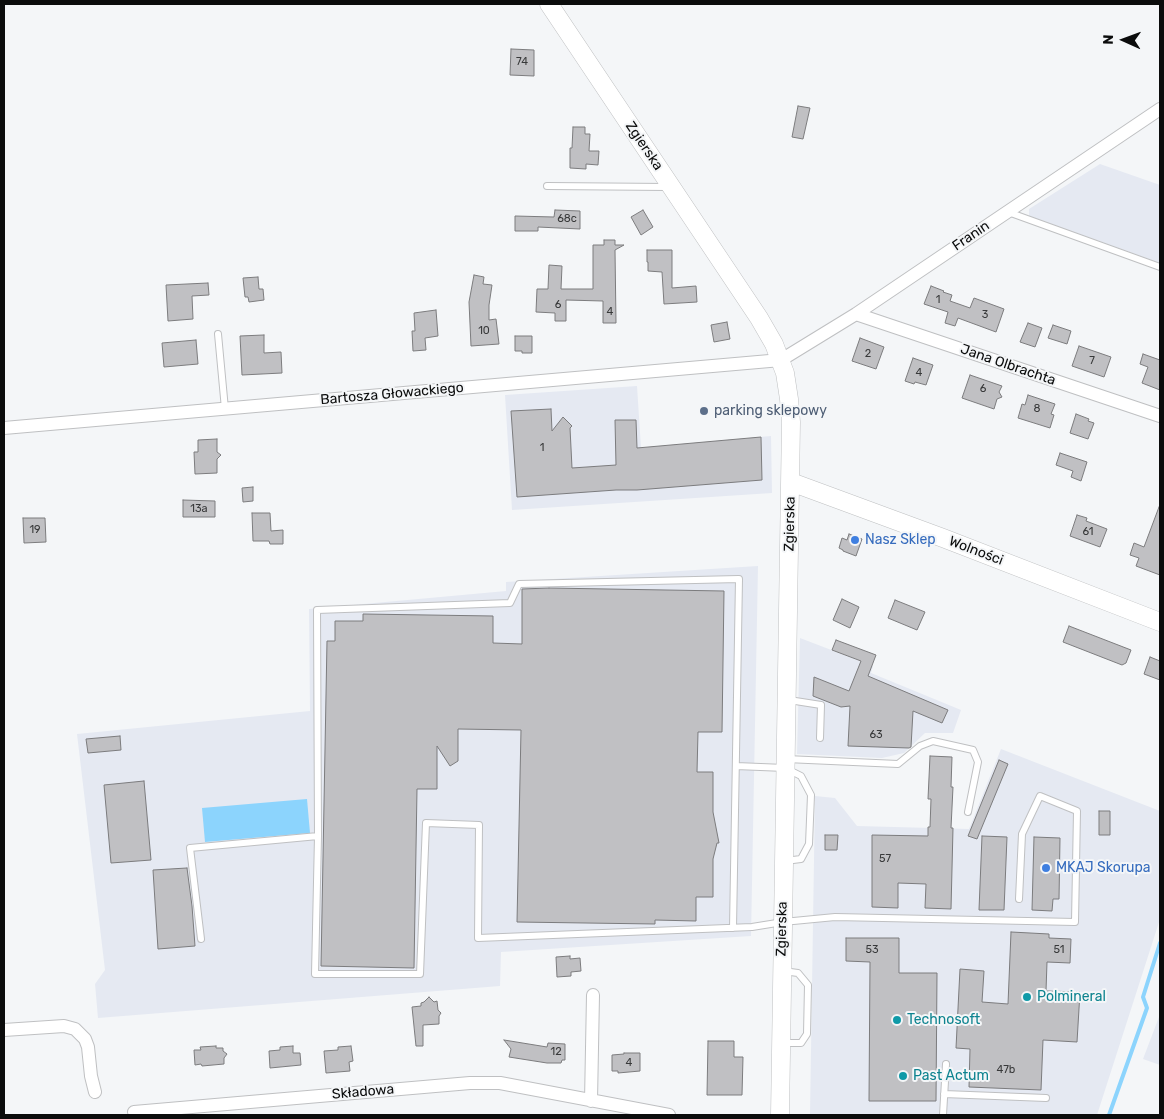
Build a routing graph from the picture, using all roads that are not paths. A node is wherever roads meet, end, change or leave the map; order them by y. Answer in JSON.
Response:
{"nodes":[{"id":1,"x":549,"y":4,"type":"edge"},
{"id":2,"x":1160,"y":109,"type":"edge"},
{"id":3,"x":547,"y":186,"type":"dead end"},
{"id":4,"x":672,"y":187,"type":"junction"},
{"id":5,"x":1007,"y":212,"type":"junction"},
{"id":6,"x":1160,"y":267,"type":"edge"},
{"id":7,"x":856,"y":314,"type":"junction"},
{"id":8,"x":218,"y":334,"type":"dead end"},
{"id":9,"x":781,"y":360,"type":"junction"},
{"id":10,"x":225,"y":408,"type":"junction"},
{"id":11,"x":1160,"y":416,"type":"edge"},
{"id":12,"x":4,"y":428,"type":"edge"},
{"id":13,"x":791,"y":482,"type":"junction"},
{"id":14,"x":1160,"y":622,"type":"edge"},
{"id":15,"x":786,"y":700,"type":"junction"},
{"id":16,"x":820,"y":738,"type":"dead end"},
{"id":17,"x":785,"y":763,"type":"junction"},
{"id":18,"x":736,"y":766,"type":"junction"},
{"id":19,"x":968,"y":812,"type":"dead end"},
{"id":20,"x":318,"y":836,"type":"junction"},
{"id":21,"x":784,"y":861,"type":"junction"},
{"id":22,"x":1019,"y":900,"type":"dead end"},
{"id":23,"x":782,"y":922,"type":"junction"},
{"id":24,"x":733,"y":928,"type":"junction"},
{"id":25,"x":201,"y":939,"type":"dead end"},
{"id":26,"x":782,"y":970,"type":"junction"},
{"id":27,"x":593,"y":995,"type":"dead end"},
{"id":28,"x":4,"y":1030,"type":"edge"},
{"id":29,"x":780,"y":1043,"type":"junction"},
{"id":30,"x":946,"y":1064,"type":"dead end"},
{"id":31,"x":95,"y":1092,"type":"dead end"},
{"id":32,"x":944,"y":1094,"type":"junction"},
{"id":33,"x":1046,"y":1098,"type":"dead end"},
{"id":34,"x":592,"y":1101,"type":"junction"},
{"id":35,"x":134,"y":1112,"type":"dead end"},
{"id":36,"x":668,"y":1115,"type":"edge"},
{"id":37,"x":780,"y":1115,"type":"edge"},
{"id":38,"x":943,"y":1115,"type":"edge"}],
"edges":[{"from":1,"to":4,"type":"main road","name":"Zgierska"},
{"from":2,"to":5,"type":"street","name":"Franin"},
{"from":3,"to":4,"type":"lane"},
{"from":4,"to":9,"type":"main road","name":"Zgierska"},
{"from":5,"to":6,"type":"lane"},
{"from":5,"to":7,"type":"street","name":"Franin"},
{"from":7,"to":9,"type":"street","name":"Franin"},
{"from":7,"to":11,"type":"street","name":"Jana Olbrachta"},
{"from":8,"to":10,"type":"lane"},
{"from":9,"to":10,"type":"street","name":"Bartosza Głowackiego"},
{"from":9,"to":13,"type":"main road","name":"Zgierska"},
{"from":10,"to":12,"type":"street","name":"Bartosza Głowackiego"},
{"from":13,"to":14,"type":"main road","name":"Wolności"},
{"from":13,"to":15,"type":"main road","name":"Zgierska"},
{"from":15,"to":16,"type":"lane"},
{"from":15,"to":17,"type":"main road","name":"Zgierska"},
{"from":17,"to":18,"type":"lane"},
{"from":17,"to":19,"type":"lane"},
{"from":17,"to":21,"type":"main road","name":"Zgierska"},
{"from":17,"to":21,"type":"lane"},
{"from":18,"to":20,"type":"lane"},
{"from":18,"to":24,"type":"lane"},
{"from":20,"to":24,"type":"lane"},
{"from":20,"to":25,"type":"lane"},
{"from":21,"to":23,"type":"main road","name":"Zgierska"},
{"from":22,"to":23,"type":"lane"},
{"from":23,"to":24,"type":"lane"},
{"from":23,"to":26,"type":"main road","name":"Zgierska"},
{"from":26,"to":29,"type":"main road","name":"Zgierska"},
{"from":26,"to":29,"type":"lane"},
{"from":27,"to":34,"type":"street"},
{"from":28,"to":31,"type":"street"},
{"from":29,"to":37,"type":"main road","name":"Zgierska"},
{"from":30,"to":32,"type":"lane"},
{"from":32,"to":33,"type":"lane"},
{"from":32,"to":38,"type":"lane"},
{"from":34,"to":35,"type":"street","name":"Składowa"},
{"from":34,"to":36,"type":"street","name":"Składowa"}]}
